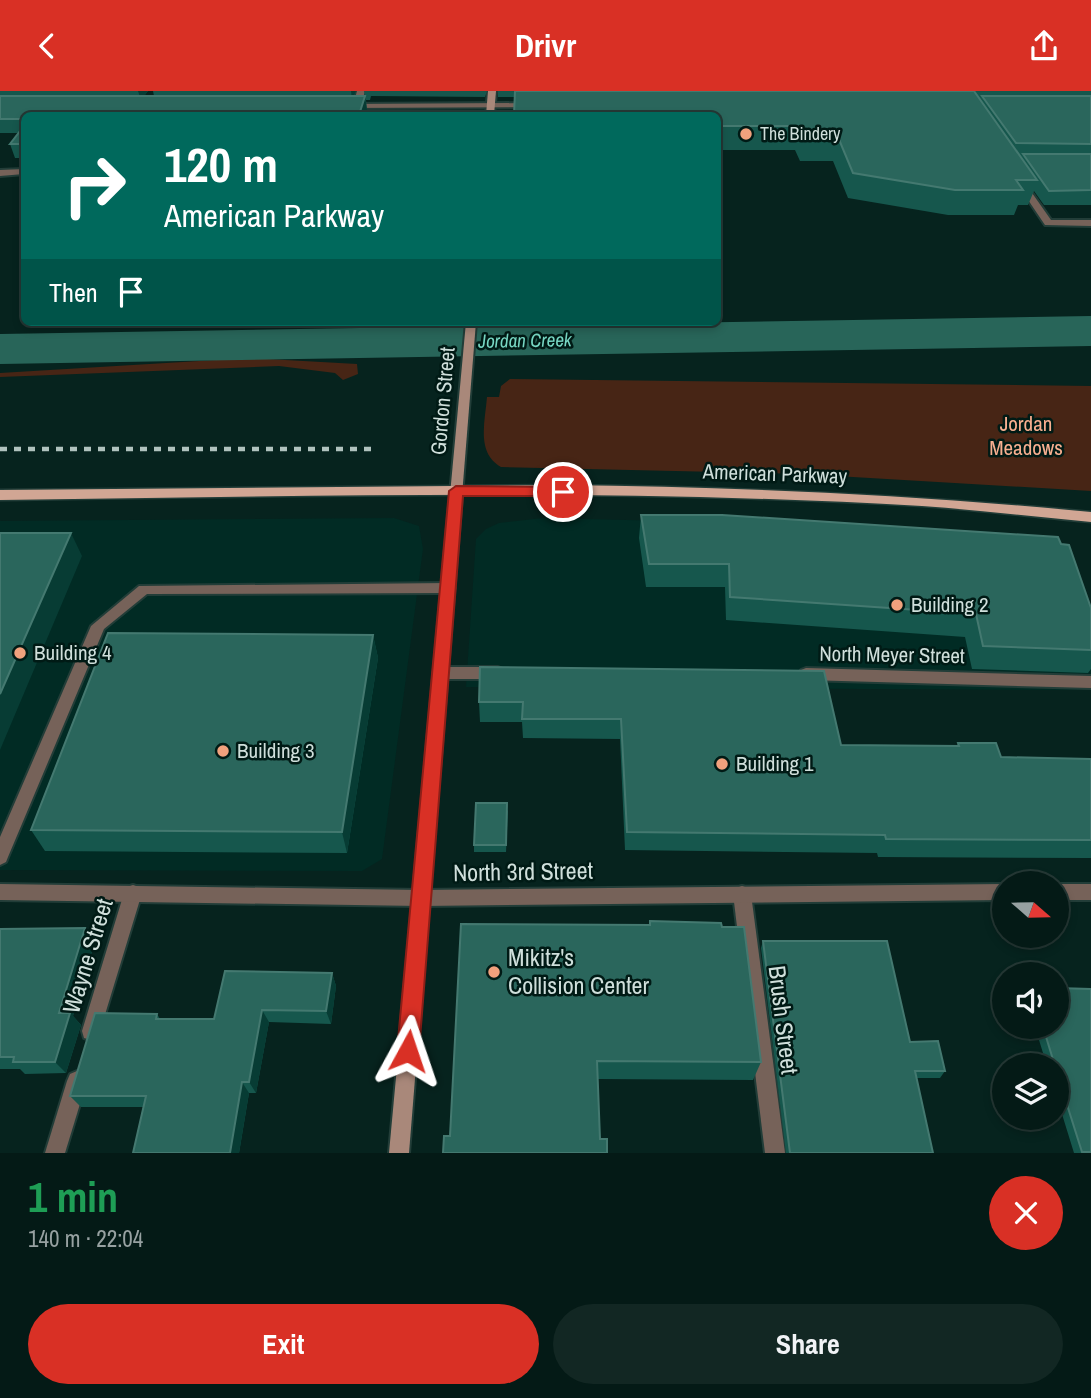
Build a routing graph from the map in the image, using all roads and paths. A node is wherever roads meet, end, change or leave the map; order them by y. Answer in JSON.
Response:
{"nodes":[{"id":1,"x":362,"y":91,"type":"edge"},
{"id":2,"x":492,"y":91,"type":"edge"},
{"id":3,"x":539,"y":105,"type":"edge"},
{"id":4,"x":331,"y":106,"type":"edge"},
{"id":5,"x":357,"y":106,"type":"junction"},
{"id":6,"x":491,"y":106,"type":"junction"},
{"id":7,"x":490,"y":112,"type":"edge"},
{"id":8,"x":0,"y":173,"type":"edge"},
{"id":9,"x":21,"y":173,"type":"edge"},
{"id":10,"x":1018,"y":179,"type":"edge"},
{"id":11,"x":1091,"y":223,"type":"edge"},
{"id":12,"x":471,"y":326,"type":"edge"},
{"id":13,"x":456,"y":491,"type":"junction"},
{"id":14,"x":0,"y":495,"type":"edge"},
{"id":15,"x":1091,"y":517,"type":"edge"},
{"id":16,"x":448,"y":588,"type":"junction"},
{"id":17,"x":440,"y":673,"type":"junction"},
{"id":18,"x":510,"y":673,"type":"edge"},
{"id":19,"x":790,"y":674,"type":"edge"},
{"id":20,"x":1091,"y":682,"type":"edge"},
{"id":21,"x":0,"y":857,"type":"edge"},
{"id":22,"x":0,"y":892,"type":"edge"},
{"id":23,"x":992,"y":892,"type":"edge"},
{"id":24,"x":1069,"y":892,"type":"edge"},
{"id":25,"x":1091,"y":892,"type":"edge"},
{"id":26,"x":132,"y":893,"type":"junction"},
{"id":27,"x":742,"y":894,"type":"junction"},
{"id":28,"x":421,"y":898,"type":"junction"},
{"id":29,"x":55,"y":1153,"type":"edge"},
{"id":30,"x":399,"y":1153,"type":"edge"},
{"id":31,"x":775,"y":1153,"type":"edge"}],
"edges":[{"from":1,"to":5,"type":"street"},
{"from":2,"to":6,"type":"street"},
{"from":3,"to":6,"type":"street"},
{"from":4,"to":5,"type":"street"},
{"from":5,"to":6,"type":"street"},
{"from":6,"to":7,"type":"street"},
{"from":8,"to":9,"type":"street"},
{"from":10,"to":11,"type":"street"},
{"from":12,"to":13,"type":"street","name":"Gordon Street"},
{"from":13,"to":14,"type":"main road","name":"American Parkway"},
{"from":13,"to":15,"type":"main road","name":"American Parkway"},
{"from":13,"to":16,"type":"street","name":"Gordon Street"},
{"from":16,"to":17,"type":"street","name":"Gordon Street"},
{"from":16,"to":21,"type":"street"},
{"from":17,"to":18,"type":"street"},
{"from":17,"to":28,"type":"street","name":"Gordon Street"},
{"from":19,"to":20,"type":"street","name":"North Meyer Street"},
{"from":22,"to":26,"type":"street","name":"North 3rd Street"},
{"from":23,"to":27,"type":"street","name":"North 3rd Street"},
{"from":24,"to":25,"type":"street"},
{"from":26,"to":28,"type":"street","name":"North 3rd Street"},
{"from":26,"to":29,"type":"street","name":"Wayne Street"},
{"from":27,"to":28,"type":"street","name":"North 3rd Street"},
{"from":27,"to":31,"type":"street","name":"Brush Street"},
{"from":28,"to":30,"type":"street","name":"Gordon Street"}]}
